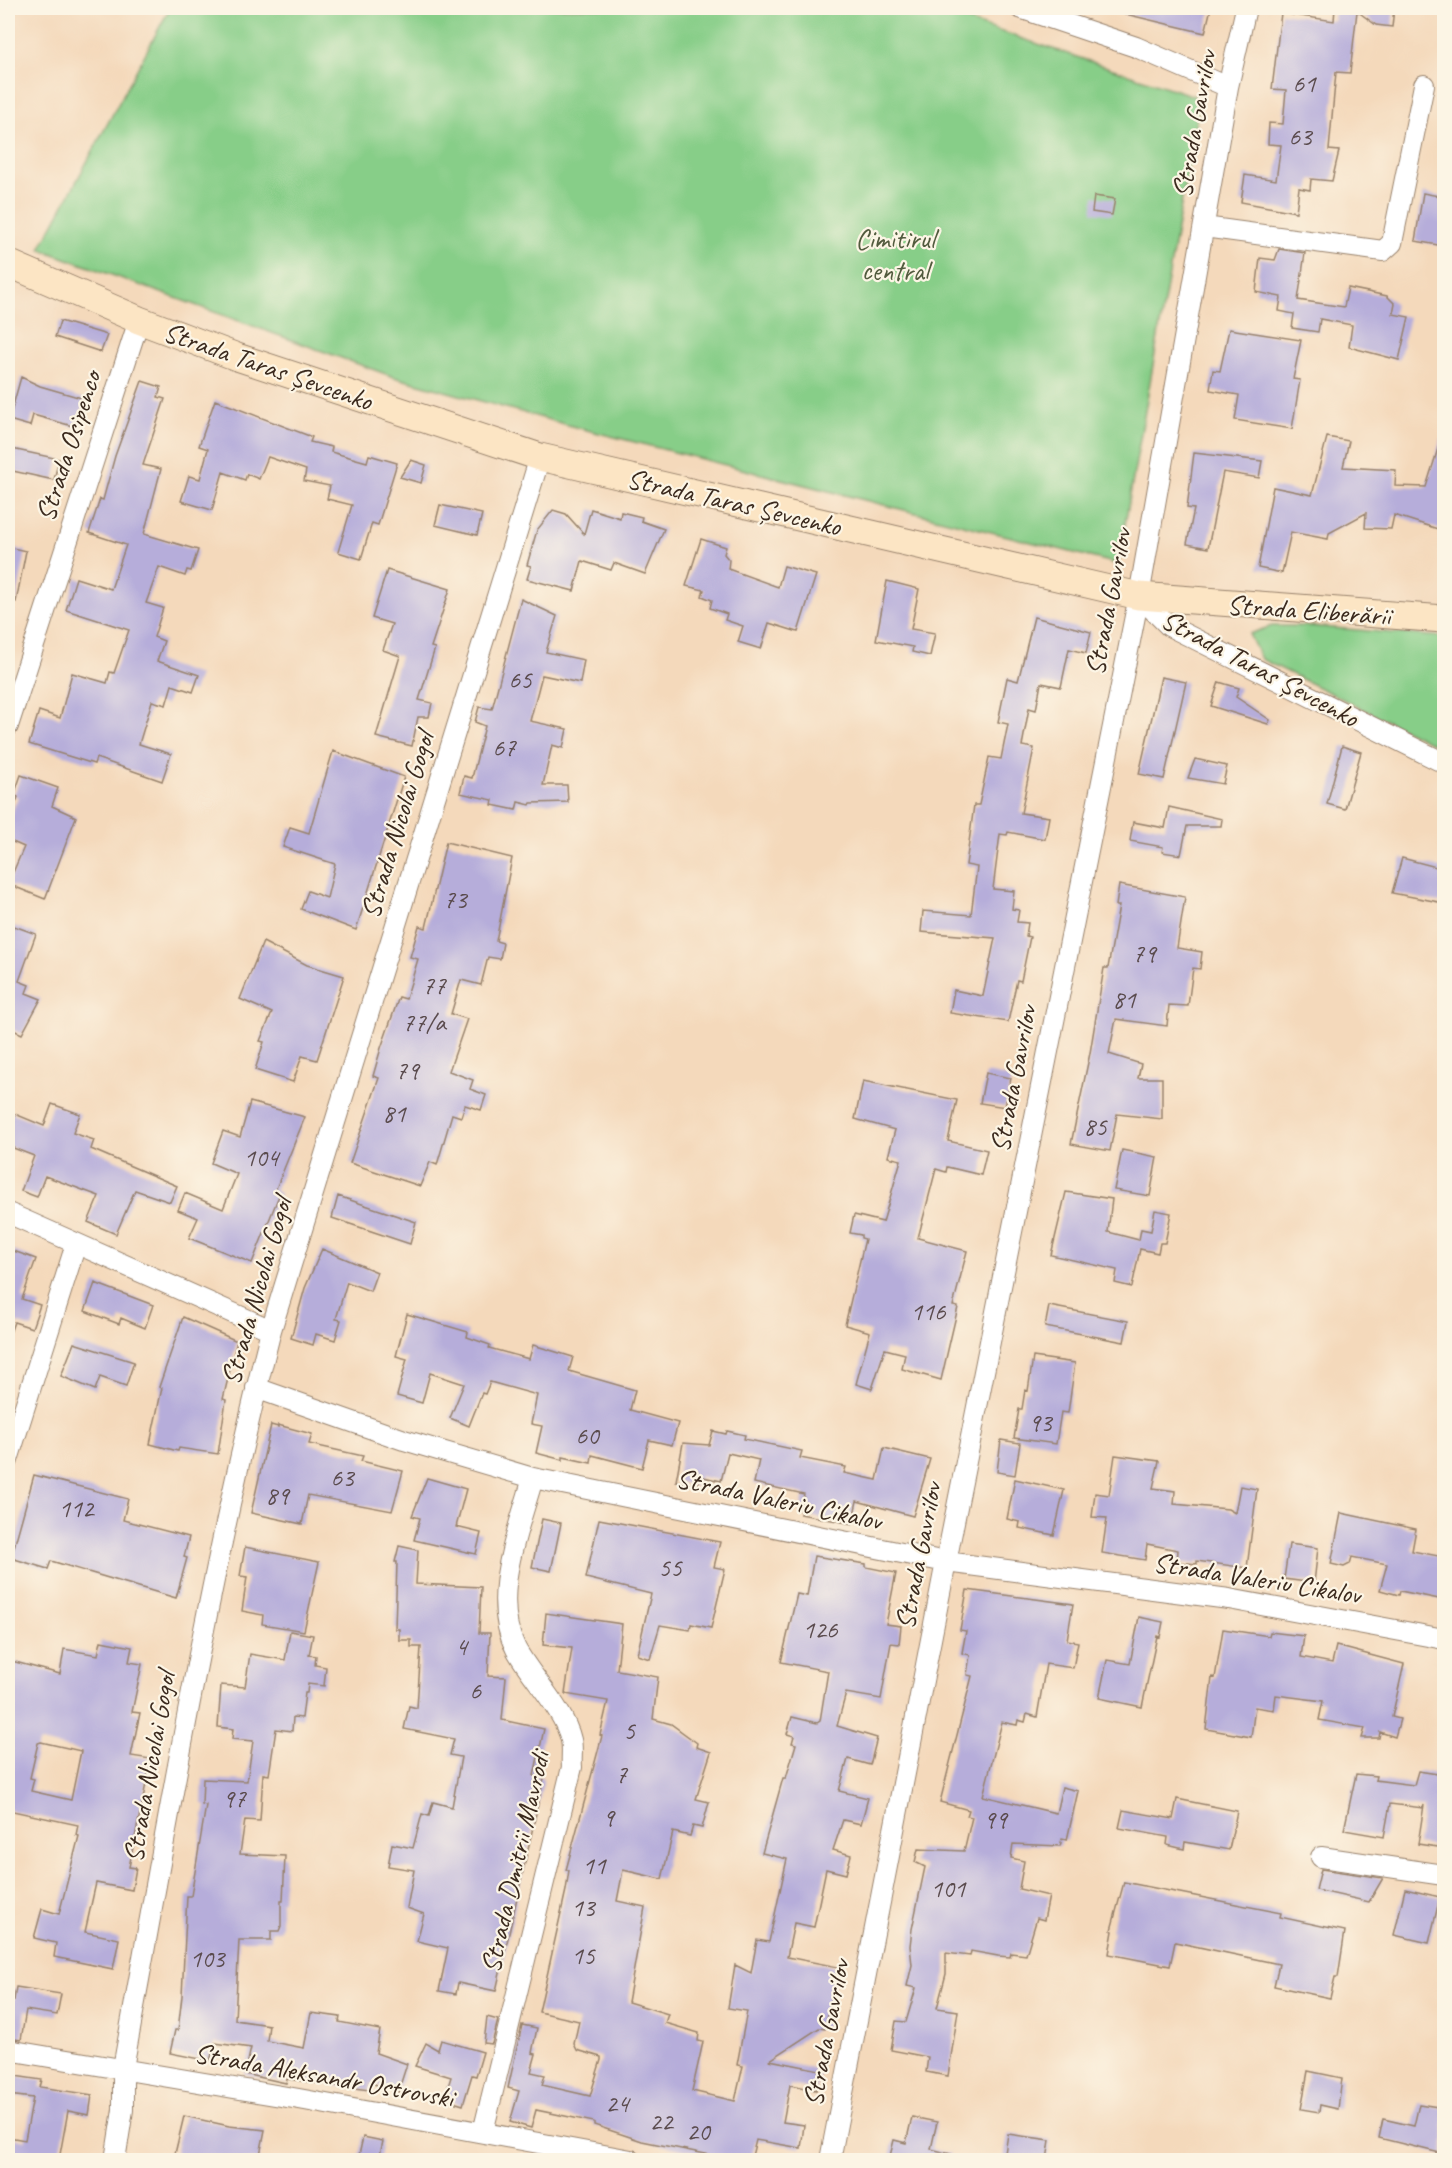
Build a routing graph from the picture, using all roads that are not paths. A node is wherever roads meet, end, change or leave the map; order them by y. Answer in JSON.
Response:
{"nodes":[{"id":1,"x":1020,"y":8,"type":"edge"},
{"id":2,"x":1246,"y":8,"type":"edge"},
{"id":3,"x":1424,"y":85,"type":"dead end"},
{"id":4,"x":1228,"y":87,"type":"junction"},
{"id":5,"x":1204,"y":227,"type":"junction"},
{"id":6,"x":8,"y":263,"type":"edge"},
{"id":7,"x":139,"y":320,"type":"junction"},
{"id":8,"x":540,"y":457,"type":"junction"},
{"id":9,"x":1139,"y":596,"type":"junction"},
{"id":10,"x":1444,"y":619,"type":"edge"},
{"id":11,"x":8,"y":726,"type":"edge"},
{"id":12,"x":1444,"y":763,"type":"edge"},
{"id":13,"x":8,"y":1213,"type":"edge"},
{"id":14,"x":76,"y":1244,"type":"junction"},
{"id":15,"x":271,"y":1330,"type":"junction"},
{"id":16,"x":256,"y":1388,"type":"junction"},
{"id":17,"x":8,"y":1460,"type":"edge"},
{"id":18,"x":533,"y":1478,"type":"junction"},
{"id":19,"x":946,"y":1562,"type":"junction"},
{"id":20,"x":1444,"y":1639,"type":"edge"},
{"id":21,"x":1321,"y":1857,"type":"dead end"},
{"id":22,"x":1444,"y":1875,"type":"edge"},
{"id":23,"x":8,"y":2050,"type":"edge"},
{"id":24,"x":123,"y":2068,"type":"junction"},
{"id":25,"x":483,"y":2132,"type":"junction"},
{"id":26,"x":115,"y":2160,"type":"edge"},
{"id":27,"x":631,"y":2160,"type":"edge"},
{"id":28,"x":830,"y":2160,"type":"edge"}],
"edges":[{"from":1,"to":4,"type":"street"},
{"from":2,"to":4,"type":"street","name":"Strada Gavrilov"},
{"from":3,"to":5,"type":"street"},
{"from":4,"to":5,"type":"street","name":"Strada Gavrilov"},
{"from":5,"to":9,"type":"street","name":"Strada Gavrilov"},
{"from":6,"to":7,"type":"main road","name":"Strada Taras Șevcenko"},
{"from":7,"to":8,"type":"main road","name":"Strada Taras Șevcenko"},
{"from":7,"to":11,"type":"street","name":"Strada Osipenco"},
{"from":8,"to":9,"type":"main road","name":"Strada Taras Șevcenko"},
{"from":8,"to":15,"type":"street","name":"Strada Nicolai Gogol"},
{"from":9,"to":10,"type":"main road","name":"Strada Eliberării"},
{"from":9,"to":12,"type":"street","name":"Strada Taras Șevcenko"},
{"from":9,"to":19,"type":"street","name":"Strada Gavrilov"},
{"from":13,"to":14,"type":"street"},
{"from":14,"to":15,"type":"street"},
{"from":14,"to":17,"type":"street"},
{"from":15,"to":16,"type":"street","name":"Strada Nicolai Gogol"},
{"from":16,"to":18,"type":"street","name":"Strada Valeriu Cikalov"},
{"from":16,"to":24,"type":"street","name":"Strada Nicolai Gogol"},
{"from":18,"to":19,"type":"street","name":"Strada Valeriu Cikalov"},
{"from":18,"to":25,"type":"street","name":"Strada Dmitrii Mavrodi"},
{"from":19,"to":20,"type":"street","name":"Strada Valeriu Cikalov"},
{"from":19,"to":28,"type":"street","name":"Strada Gavrilov"},
{"from":21,"to":22,"type":"street"},
{"from":23,"to":24,"type":"street","name":"Strada Aleksandr Ostrovski"},
{"from":24,"to":25,"type":"street","name":"Strada Aleksandr Ostrovski"},
{"from":24,"to":26,"type":"street","name":"Strada Nicolai Gogol"},
{"from":25,"to":27,"type":"street","name":"Strada Aleksandr Ostrovski"}]}
